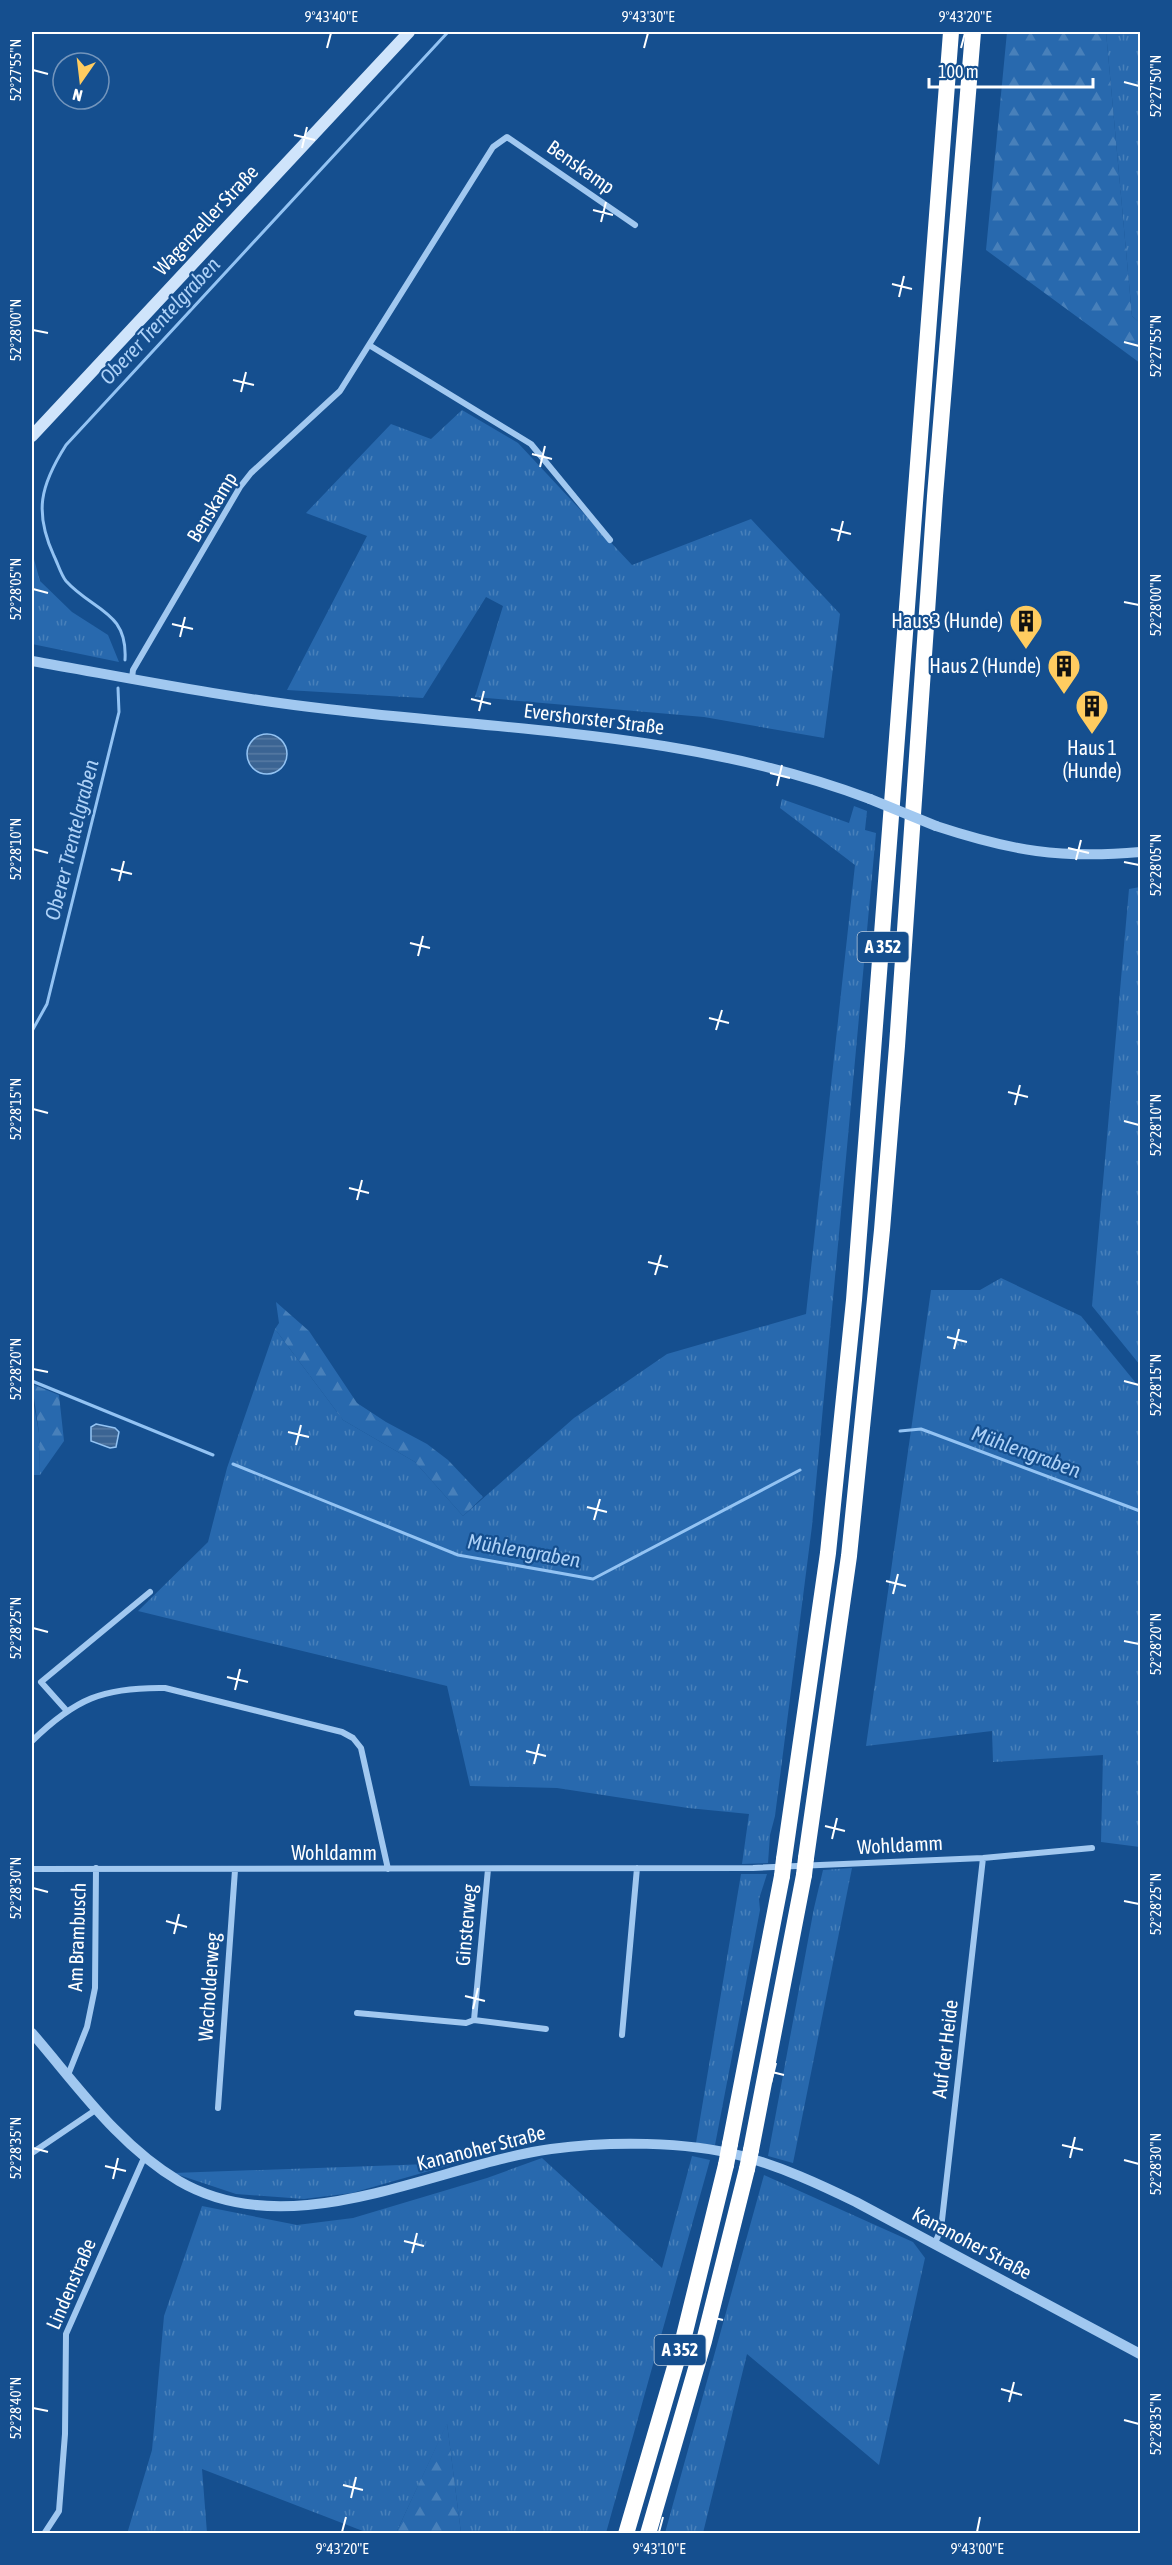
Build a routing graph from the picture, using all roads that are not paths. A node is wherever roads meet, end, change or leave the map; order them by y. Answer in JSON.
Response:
{"nodes":[{"id":1,"x":409,"y":32,"type":"edge"},
{"id":2,"x":951,"y":32,"type":"edge"},
{"id":3,"x":973,"y":32,"type":"edge"},
{"id":4,"x":635,"y":225,"type":"dead end"},
{"id":5,"x":369,"y":345,"type":"junction"},
{"id":6,"x":32,"y":436,"type":"edge"},
{"id":7,"x":610,"y":540,"type":"dead end"},
{"id":8,"x":32,"y":661,"type":"edge"},
{"id":9,"x":132,"y":678,"type":"junction"},
{"id":10,"x":1140,"y":852,"type":"edge"},
{"id":11,"x":150,"y":1592,"type":"dead end"},
{"id":12,"x":66,"y":1710,"type":"junction"},
{"id":13,"x":32,"y":1742,"type":"edge"},
{"id":14,"x":1092,"y":1848,"type":"dead end"},
{"id":15,"x":983,"y":1857,"type":"junction"},
{"id":16,"x":96,"y":1868,"type":"junction"},
{"id":17,"x":637,"y":1868,"type":"junction"},
{"id":18,"x":32,"y":1869,"type":"edge"},
{"id":19,"x":388,"y":1869,"type":"junction"},
{"id":20,"x":488,"y":1869,"type":"junction"},
{"id":21,"x":235,"y":1870,"type":"junction"},
{"id":22,"x":357,"y":2013,"type":"dead end"},
{"id":23,"x":474,"y":2020,"type":"junction"},
{"id":24,"x":546,"y":2029,"type":"dead end"},
{"id":25,"x":32,"y":2033,"type":"edge"},
{"id":26,"x":622,"y":2035,"type":"dead end"},
{"id":27,"x":68,"y":2075,"type":"junction"},
{"id":28,"x":218,"y":2108,"type":"dead end"},
{"id":29,"x":97,"y":2109,"type":"junction"},
{"id":30,"x":32,"y":2153,"type":"edge"},
{"id":31,"x":144,"y":2158,"type":"junction"},
{"id":32,"x":935,"y":2243,"type":"junction"},
{"id":33,"x":1140,"y":2354,"type":"edge"},
{"id":34,"x":44,"y":2534,"type":"edge"},
{"id":35,"x":626,"y":2534,"type":"edge"},
{"id":36,"x":648,"y":2534,"type":"edge"}],
"edges":[{"from":1,"to":6,"type":"main road","name":"Wagenzeller Straße"},
{"from":2,"to":35,"type":"highway","number":"A 352","bridge":true},
{"from":3,"to":36,"type":"highway","number":"A 352","bridge":true},
{"from":4,"to":5,"type":"street","name":"Benskamp"},
{"from":5,"to":7,"type":"street"},
{"from":5,"to":9,"type":"street","name":"Benskamp"},
{"from":8,"to":9,"type":"street","name":"Evershorster Straße"},
{"from":9,"to":10,"type":"street","name":"Evershorster Straße","bridge":true},
{"from":11,"to":12,"type":"street"},
{"from":12,"to":13,"type":"street"},
{"from":12,"to":19,"type":"street"},
{"from":14,"to":15,"type":"street","name":"Wohldamm"},
{"from":15,"to":17,"type":"street","name":"Wohldamm"},
{"from":15,"to":32,"type":"street","name":"Auf der Heide"},
{"from":16,"to":18,"type":"street","name":"Wohldamm"},
{"from":16,"to":21,"type":"street","name":"Wohldamm"},
{"from":16,"to":27,"type":"street","name":"Am Brambusch"},
{"from":17,"to":20,"type":"street","name":"Wohldamm"},
{"from":17,"to":26,"type":"street"},
{"from":19,"to":20,"type":"street","name":"Wohldamm"},
{"from":19,"to":21,"type":"street","name":"Wohldamm"},
{"from":20,"to":23,"type":"street","name":"Ginsterweg"},
{"from":21,"to":28,"type":"street","name":"Wacholderweg"},
{"from":22,"to":23,"type":"street"},
{"from":23,"to":24,"type":"street"},
{"from":25,"to":27,"type":"street","name":"Kananoher Straße"},
{"from":27,"to":29,"type":"street","name":"Kananoher Straße"},
{"from":29,"to":30,"type":"street"},
{"from":29,"to":31,"type":"street","name":"Kananoher Straße"},
{"from":31,"to":32,"type":"street","name":"Kananoher Straße"},
{"from":31,"to":34,"type":"street","name":"Lindenstraße"},
{"from":32,"to":33,"type":"street","name":"Kananoher Straße"}]}
